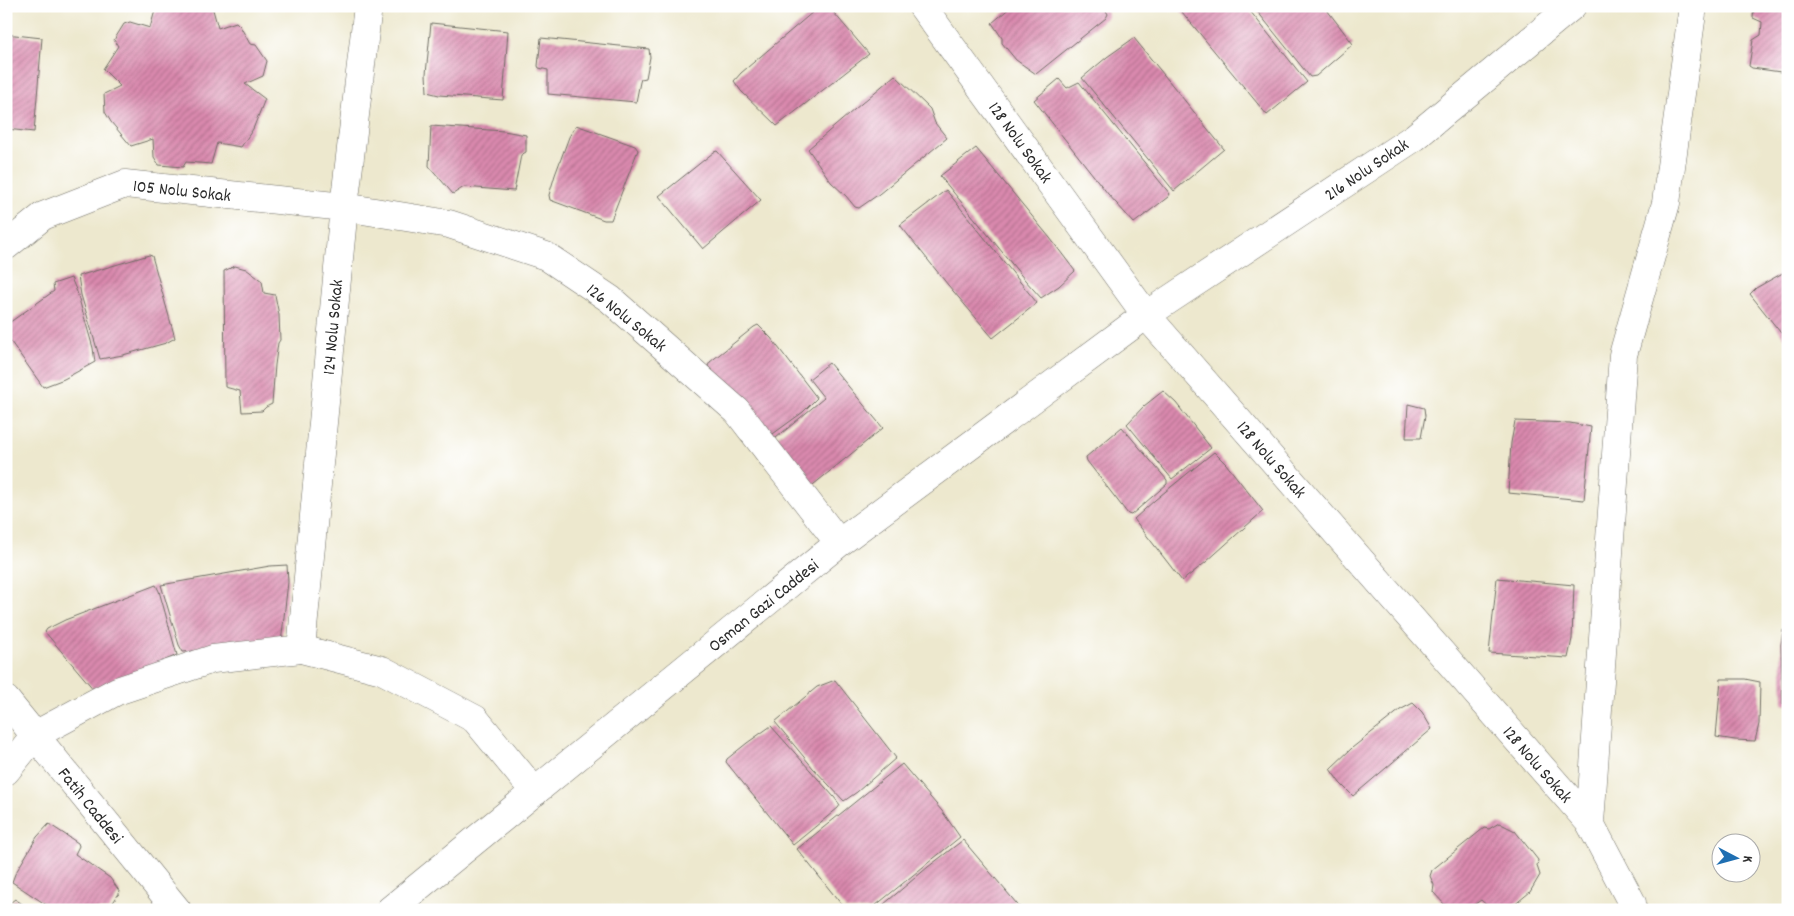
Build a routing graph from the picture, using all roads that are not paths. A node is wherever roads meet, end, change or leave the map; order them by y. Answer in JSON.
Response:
{"nodes":[{"id":1,"x":368,"y":6,"type":"edge"},
{"id":2,"x":922,"y":6,"type":"edge"},
{"id":3,"x":1572,"y":6,"type":"edge"},
{"id":4,"x":1693,"y":6,"type":"edge"},
{"id":5,"x":344,"y":207,"type":"junction"},
{"id":6,"x":6,"y":246,"type":"edge"},
{"id":7,"x":1146,"y":315,"type":"junction"},
{"id":8,"x":839,"y":543,"type":"junction"},
{"id":9,"x":301,"y":649,"type":"junction"},
{"id":10,"x":6,"y":700,"type":"edge"},
{"id":11,"x":35,"y":735,"type":"junction"},
{"id":12,"x":6,"y":771,"type":"edge"},
{"id":13,"x":535,"y":792,"type":"junction"},
{"id":14,"x":1590,"y":823,"type":"junction"},
{"id":15,"x":1632,"y":906,"type":"edge"},
{"id":16,"x":177,"y":910,"type":"edge"},
{"id":17,"x":390,"y":910,"type":"edge"}],
"edges":[{"from":1,"to":5,"type":"street","name":"124 Nolu Sokak"},
{"from":2,"to":7,"type":"street","name":"128 Nolu Sokak"},
{"from":3,"to":7,"type":"street","name":"216 Nolu Sokak"},
{"from":4,"to":14,"type":"street"},
{"from":5,"to":6,"type":"street","name":"105 Nolu Sokak"},
{"from":5,"to":8,"type":"street","name":"126 Nolu Sokak"},
{"from":5,"to":9,"type":"street","name":"124 Nolu Sokak"},
{"from":7,"to":8,"type":"street","name":"Osman Gazi Caddesi"},
{"from":7,"to":14,"type":"street","name":"128 Nolu Sokak"},
{"from":8,"to":13,"type":"street","name":"Osman Gazi Caddesi"},
{"from":9,"to":11,"type":"street"},
{"from":9,"to":13,"type":"street"},
{"from":10,"to":11,"type":"street","name":"Fatih Caddesi"},
{"from":11,"to":12,"type":"street"},
{"from":11,"to":16,"type":"street","name":"Fatih Caddesi"},
{"from":13,"to":17,"type":"street","name":"Osman Gazi Caddesi"},
{"from":14,"to":15,"type":"street","name":"128 Nolu Sokak"}]}
